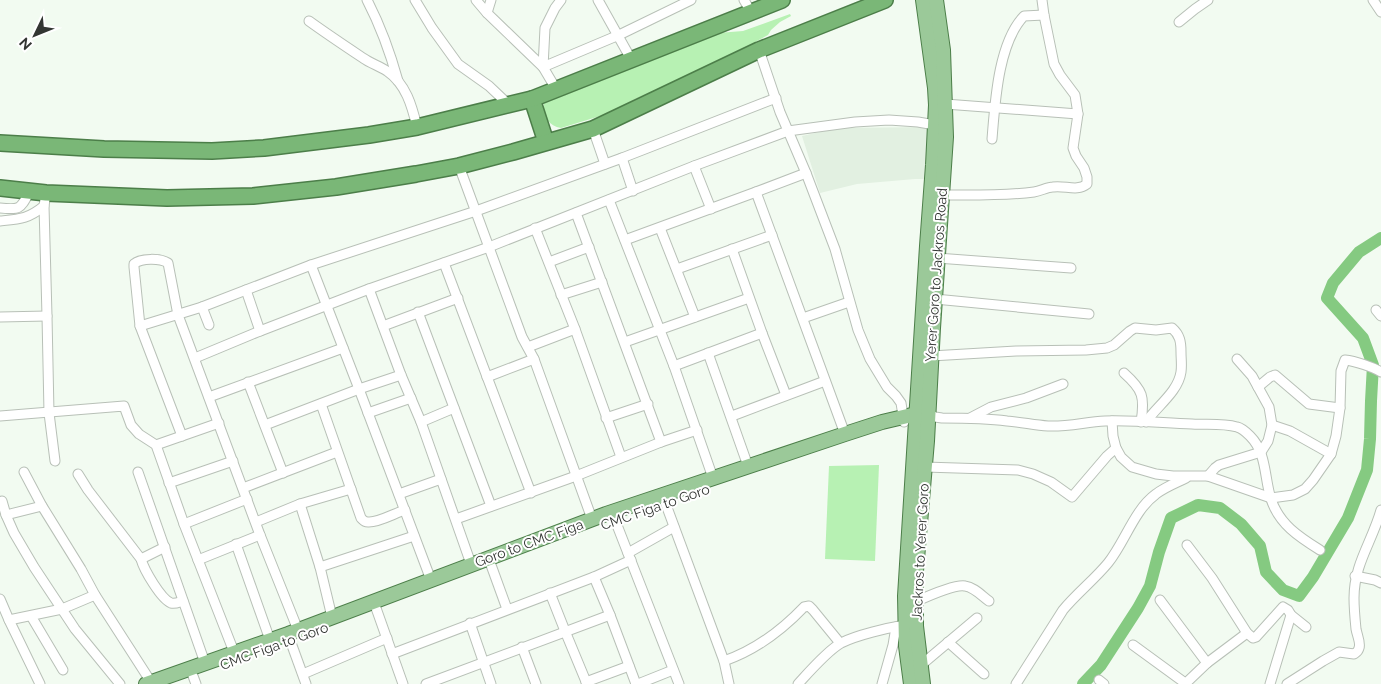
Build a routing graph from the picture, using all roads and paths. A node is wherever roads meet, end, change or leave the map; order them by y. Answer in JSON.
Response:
{"nodes":[{"id":1,"x":367,"y":0,"type":"edge"},
{"id":2,"x":415,"y":0,"type":"edge"},
{"id":3,"x":476,"y":0,"type":"edge"},
{"id":4,"x":491,"y":0,"type":"edge"},
{"id":5,"x":561,"y":0,"type":"edge"},
{"id":6,"x":598,"y":0,"type":"edge"},
{"id":7,"x":691,"y":0,"type":"edge"},
{"id":8,"x":885,"y":0,"type":"edge"},
{"id":9,"x":923,"y":0,"type":"edge"},
{"id":10,"x":936,"y":0,"type":"edge"},
{"id":11,"x":1042,"y":0,"type":"edge"},
{"id":12,"x":1208,"y":0,"type":"edge"},
{"id":13,"x":1373,"y":0,"type":"edge"},
{"id":14,"x":776,"y":1,"type":"edge"},
{"id":15,"x":748,"y":6,"type":"edge"},
{"id":16,"x":1381,"y":12,"type":"edge"},
{"id":17,"x":487,"y":13,"type":"junction"},
{"id":18,"x":1044,"y":15,"type":"junction"},
{"id":19,"x":309,"y":21,"type":"dead end"},
{"id":20,"x":1179,"y":22,"type":"dead end"},
{"id":21,"x":619,"y":35,"type":"junction"},
{"id":22,"x":759,"y":50,"type":"junction"},
{"id":23,"x":631,"y":59,"type":"junction"},
{"id":24,"x":543,"y":67,"type":"junction"},
{"id":25,"x":398,"y":82,"type":"junction"},
{"id":26,"x":556,"y":89,"type":"junction"},
{"id":27,"x":776,"y":98,"type":"junction"},
{"id":28,"x":532,"y":99,"type":"junction"},
{"id":29,"x":945,"y":104,"type":"junction"},
{"id":30,"x":509,"y":105,"type":"junction"},
{"id":31,"x":995,"y":108,"type":"junction"},
{"id":32,"x":1078,"y":114,"type":"junction"},
{"id":33,"x":935,"y":125,"type":"junction"},
{"id":34,"x":417,"y":127,"type":"junction"},
{"id":35,"x":593,"y":129,"type":"junction"},
{"id":36,"x":788,"y":131,"type":"junction"},
{"id":37,"x":992,"y":139,"type":"dead end"},
{"id":38,"x":0,"y":142,"type":"edge"},
{"id":39,"x":546,"y":142,"type":"junction"},
{"id":40,"x":622,"y":158,"type":"junction"},
{"id":41,"x":605,"y":164,"type":"junction"},
{"id":42,"x":460,"y":166,"type":"junction"},
{"id":43,"x":694,"y":166,"type":"junction"},
{"id":44,"x":806,"y":173,"type":"junction"},
{"id":45,"x":0,"y":188,"type":"edge"},
{"id":46,"x":30,"y":191,"type":"junction"},
{"id":47,"x":633,"y":191,"type":"junction"},
{"id":48,"x":756,"y":192,"type":"junction"},
{"id":49,"x":941,"y":195,"type":"junction"},
{"id":50,"x":45,"y":199,"type":"junction"},
{"id":51,"x":609,"y":200,"type":"junction"},
{"id":52,"x":0,"y":208,"type":"edge"},
{"id":53,"x":711,"y":209,"type":"junction"},
{"id":54,"x":476,"y":211,"type":"junction"},
{"id":55,"x":576,"y":213,"type":"junction"},
{"id":56,"x":0,"y":221,"type":"edge"},
{"id":57,"x":535,"y":228,"type":"junction"},
{"id":58,"x":660,"y":228,"type":"junction"},
{"id":59,"x":772,"y":235,"type":"junction"},
{"id":60,"x":625,"y":240,"type":"junction"},
{"id":61,"x":489,"y":247,"type":"junction"},
{"id":62,"x":589,"y":247,"type":"junction"},
{"id":63,"x":732,"y":249,"type":"junction"},
{"id":64,"x":937,"y":258,"type":"junction"},
{"id":65,"x":549,"y":262,"type":"junction"},
{"id":66,"x":444,"y":263,"type":"junction"},
{"id":67,"x":311,"y":265,"type":"junction"},
{"id":68,"x":1071,"y":268,"type":"dead end"},
{"id":69,"x":677,"y":269,"type":"junction"},
{"id":70,"x":602,"y":282,"type":"junction"},
{"id":71,"x":369,"y":289,"type":"junction"},
{"id":72,"x":246,"y":290,"type":"junction"},
{"id":73,"x":561,"y":296,"type":"junction"},
{"id":74,"x":458,"y":298,"type":"junction"},
{"id":75,"x":749,"y":298,"type":"junction"},
{"id":76,"x":935,"y":299,"type":"junction"},
{"id":77,"x":849,"y":302,"type":"junction"},
{"id":78,"x":326,"y":306,"type":"junction"},
{"id":79,"x":202,"y":307,"type":"junction"},
{"id":80,"x":418,"y":312,"type":"junction"},
{"id":81,"x":1088,"y":314,"type":"dead end"},
{"id":82,"x":178,"y":315,"type":"junction"},
{"id":83,"x":0,"y":316,"type":"edge"},
{"id":84,"x":47,"y":316,"type":"junction"},
{"id":85,"x":695,"y":317,"type":"junction"},
{"id":86,"x":803,"y":318,"type":"junction"},
{"id":87,"x":209,"y":325,"type":"dead end"},
{"id":88,"x":140,"y":326,"type":"junction"},
{"id":89,"x":383,"y":326,"type":"junction"},
{"id":90,"x":575,"y":330,"type":"junction"},
{"id":91,"x":660,"y":330,"type":"junction"},
{"id":92,"x":260,"y":331,"type":"junction"},
{"id":93,"x":762,"y":333,"type":"junction"},
{"id":94,"x":625,"y":342,"type":"junction"},
{"id":95,"x":528,"y":347,"type":"junction"},
{"id":96,"x":343,"y":348,"type":"junction"},
{"id":97,"x":708,"y":354,"type":"junction"},
{"id":98,"x":931,"y":356,"type":"junction"},
{"id":99,"x":194,"y":358,"type":"junction"},
{"id":100,"x":534,"y":359,"type":"junction"},
{"id":101,"x":1237,"y":359,"type":"dead end"},
{"id":102,"x":674,"y":366,"type":"junction"},
{"id":103,"x":1379,"y":371,"type":"edge"},
{"id":104,"x":1124,"y":373,"type":"dead end"},
{"id":105,"x":401,"y":375,"type":"junction"},
{"id":106,"x":487,"y":377,"type":"junction"},
{"id":107,"x":826,"y":381,"type":"junction"},
{"id":108,"x":248,"y":382,"type":"junction"},
{"id":109,"x":1063,"y":384,"type":"dead end"},
{"id":110,"x":1258,"y":386,"type":"junction"},
{"id":111,"x":359,"y":389,"type":"junction"},
{"id":112,"x":786,"y":395,"type":"junction"},
{"id":113,"x":209,"y":397,"type":"junction"},
{"id":114,"x":411,"y":398,"type":"junction"},
{"id":115,"x":321,"y":404,"type":"junction"},
{"id":116,"x":648,"y":404,"type":"junction"},
{"id":117,"x":454,"y":408,"type":"junction"},
{"id":118,"x":1340,"y":408,"type":"junction"},
{"id":119,"x":368,"y":412,"type":"junction"},
{"id":120,"x":48,"y":413,"type":"junction"},
{"id":121,"x":0,"y":416,"type":"edge"},
{"id":122,"x":732,"y":416,"type":"junction"},
{"id":123,"x":606,"y":418,"type":"junction"},
{"id":124,"x":919,"y":418,"type":"junction"},
{"id":125,"x":970,"y":418,"type":"junction"},
{"id":126,"x":1112,"y":421,"type":"junction"},
{"id":127,"x":421,"y":422,"type":"junction"},
{"id":128,"x":1143,"y":422,"type":"junction"},
{"id":129,"x":219,"y":423,"type":"junction"},
{"id":130,"x":265,"y":425,"type":"junction"},
{"id":131,"x":1272,"y":425,"type":"junction"},
{"id":132,"x":697,"y":430,"type":"junction"},
{"id":133,"x":845,"y":434,"type":"junction"},
{"id":134,"x":182,"y":436,"type":"junction"},
{"id":135,"x":662,"y":442,"type":"junction"},
{"id":136,"x":156,"y":445,"type":"junction"},
{"id":137,"x":1116,"y":448,"type":"junction"},
{"id":138,"x":337,"y":452,"type":"junction"},
{"id":139,"x":1261,"y":452,"type":"junction"},
{"id":140,"x":1331,"y":454,"type":"junction"},
{"id":141,"x":622,"y":457,"type":"junction"},
{"id":142,"x":55,"y":461,"type":"dead end"},
{"id":143,"x":233,"y":461,"type":"junction"},
{"id":144,"x":748,"y":466,"type":"junction"},
{"id":145,"x":925,"y":467,"type":"junction"},
{"id":146,"x":24,"y":472,"type":"dead end"},
{"id":147,"x":138,"y":472,"type":"dead end"},
{"id":148,"x":284,"y":473,"type":"junction"},
{"id":149,"x":78,"y":474,"type":"dead end"},
{"id":150,"x":576,"y":476,"type":"junction"},
{"id":151,"x":1191,"y":476,"type":"junction"},
{"id":152,"x":1208,"y":476,"type":"junction"},
{"id":153,"x":714,"y":478,"type":"junction"},
{"id":154,"x":441,"y":479,"type":"junction"},
{"id":155,"x":169,"y":483,"type":"junction"},
{"id":156,"x":243,"y":488,"type":"junction"},
{"id":157,"x":351,"y":489,"type":"junction"},
{"id":158,"x":531,"y":493,"type":"junction"},
{"id":159,"x":399,"y":494,"type":"junction"},
{"id":160,"x":1271,"y":498,"type":"junction"},
{"id":161,"x":247,"y":499,"type":"junction"},
{"id":162,"x":2,"y":500,"type":"dead end"},
{"id":163,"x":665,"y":502,"type":"junction"},
{"id":164,"x":300,"y":504,"type":"junction"},
{"id":165,"x":42,"y":506,"type":"junction"},
{"id":166,"x":491,"y":506,"type":"junction"},
{"id":167,"x":405,"y":510,"type":"junction"},
{"id":168,"x":1381,"y":510,"type":"edge"},
{"id":169,"x":6,"y":515,"type":"junction"},
{"id":170,"x":456,"y":519,"type":"junction"},
{"id":171,"x":592,"y":519,"type":"junction"},
{"id":172,"x":616,"y":520,"type":"junction"},
{"id":173,"x":256,"y":522,"type":"junction"},
{"id":174,"x":184,"y":524,"type":"junction"},
{"id":175,"x":674,"y":527,"type":"junction"},
{"id":176,"x":260,"y":535,"type":"junction"},
{"id":177,"x":414,"y":536,"type":"junction"},
{"id":178,"x":236,"y":544,"type":"junction"},
{"id":179,"x":1187,"y":545,"type":"dead end"},
{"id":180,"x":165,"y":547,"type":"junction"},
{"id":181,"x":1320,"y":550,"type":"dead end"},
{"id":182,"x":630,"y":557,"type":"junction"},
{"id":183,"x":141,"y":559,"type":"junction"},
{"id":184,"x":198,"y":560,"type":"junction"},
{"id":185,"x":471,"y":564,"type":"junction"},
{"id":186,"x":491,"y":565,"type":"junction"},
{"id":187,"x":320,"y":567,"type":"junction"},
{"id":188,"x":1355,"y":576,"type":"junction"},
{"id":189,"x":594,"y":577,"type":"junction"},
{"id":190,"x":430,"y":580,"type":"junction"},
{"id":191,"x":1381,"y":584,"type":"edge"},
{"id":192,"x":550,"y":593,"type":"junction"},
{"id":193,"x":96,"y":595,"type":"junction"},
{"id":194,"x":0,"y":599,"type":"edge"},
{"id":195,"x":1160,"y":600,"type":"dead end"},
{"id":196,"x":183,"y":601,"type":"junction"},
{"id":197,"x":989,"y":601,"type":"dead end"},
{"id":198,"x":916,"y":602,"type":"junction"},
{"id":199,"x":376,"y":608,"type":"junction"},
{"id":200,"x":62,"y":609,"type":"junction"},
{"id":201,"x":507,"y":610,"type":"junction"},
{"id":202,"x":610,"y":615,"type":"junction"},
{"id":203,"x":1291,"y":615,"type":"junction"},
{"id":204,"x":32,"y":616,"type":"junction"},
{"id":205,"x":332,"y":617,"type":"junction"},
{"id":206,"x":977,"y":618,"type":"dead end"},
{"id":207,"x":9,"y":620,"type":"junction"},
{"id":208,"x":470,"y":623,"type":"junction"},
{"id":209,"x":900,"y":626,"type":"junction"},
{"id":210,"x":1306,"y":627,"type":"dead end"},
{"id":211,"x":565,"y":632,"type":"junction"},
{"id":212,"x":1247,"y":633,"type":"junction"},
{"id":213,"x":294,"y":635,"type":"junction"},
{"id":214,"x":387,"y":638,"type":"junction"},
{"id":215,"x":270,"y":640,"type":"junction"},
{"id":216,"x":948,"y":642,"type":"junction"},
{"id":217,"x":840,"y":643,"type":"junction"},
{"id":218,"x":1133,"y":644,"type":"dead end"},
{"id":219,"x":522,"y":647,"type":"junction"},
{"id":220,"x":234,"y":652,"type":"junction"},
{"id":221,"x":392,"y":654,"type":"junction"},
{"id":222,"x":724,"y":661,"type":"junction"},
{"id":223,"x":205,"y":663,"type":"junction"},
{"id":224,"x":483,"y":663,"type":"junction"},
{"id":225,"x":1207,"y":663,"type":"junction"},
{"id":226,"x":629,"y":666,"type":"junction"},
{"id":227,"x":920,"y":666,"type":"junction"},
{"id":228,"x":63,"y":670,"type":"dead end"},
{"id":229,"x":673,"y":670,"type":"junction"},
{"id":230,"x":303,"y":674,"type":"junction"},
{"id":231,"x":984,"y":674,"type":"dead end"},
{"id":232,"x":195,"y":680,"type":"edge"},
{"id":233,"x":445,"y":681,"type":"edge"},
{"id":234,"x":149,"y":683,"type":"edge"},
{"id":235,"x":587,"y":683,"type":"edge"},
{"id":236,"x":1185,"y":683,"type":"edge"},
{"id":237,"x":40,"y":684,"type":"edge"},
{"id":238,"x":120,"y":684,"type":"edge"},
{"id":239,"x":170,"y":684,"type":"edge"},
{"id":240,"x":306,"y":684,"type":"edge"},
{"id":241,"x":403,"y":684,"type":"edge"},
{"id":242,"x":426,"y":684,"type":"edge"},
{"id":243,"x":491,"y":684,"type":"edge"},
{"id":244,"x":536,"y":684,"type":"edge"},
{"id":245,"x":637,"y":684,"type":"edge"},
{"id":246,"x":679,"y":684,"type":"edge"},
{"id":247,"x":728,"y":684,"type":"edge"},
{"id":248,"x":798,"y":684,"type":"edge"},
{"id":249,"x":882,"y":684,"type":"edge"},
{"id":250,"x":911,"y":684,"type":"edge"},
{"id":251,"x":922,"y":684,"type":"edge"},
{"id":252,"x":1016,"y":684,"type":"edge"},
{"id":253,"x":1270,"y":684,"type":"edge"},
{"id":254,"x":1287,"y":684,"type":"edge"}],
"edges":[{"from":1,"to":25,"type":"street"},
{"from":2,"to":30,"type":"street"},
{"from":3,"to":17,"type":"street"},
{"from":4,"to":17,"type":"street"},
{"from":5,"to":24,"type":"street"},
{"from":6,"to":21,"type":"street"},
{"from":7,"to":21,"type":"street"},
{"from":8,"to":22,"type":"highway"},
{"from":9,"to":33,"type":"main road"},
{"from":10,"to":29,"type":"main road","name":"Yerer Goro to Jackros Road"},
{"from":11,"to":18,"type":"street"},
{"from":12,"to":20,"type":"street"},
{"from":13,"to":16,"type":"street"},
{"from":14,"to":15,"type":"highway"},
{"from":15,"to":23,"type":"highway"},
{"from":17,"to":24,"type":"street"},
{"from":18,"to":31,"type":"street"},
{"from":18,"to":32,"type":"street"},
{"from":19,"to":25,"type":"street"},
{"from":21,"to":23,"type":"street"},
{"from":21,"to":24,"type":"street"},
{"from":22,"to":27,"type":"street"},
{"from":22,"to":35,"type":"highway"},
{"from":23,"to":26,"type":"highway"},
{"from":24,"to":26,"type":"street"},
{"from":25,"to":34,"type":"street"},
{"from":26,"to":28,"type":"highway"},
{"from":27,"to":36,"type":"street"},
{"from":27,"to":40,"type":"street"},
{"from":28,"to":30,"type":"highway"},
{"from":28,"to":39,"type":"highway"},
{"from":29,"to":31,"type":"street"},
{"from":29,"to":49,"type":"main road","name":"Yerer Goro to Jackros Road"},
{"from":30,"to":34,"type":"highway"},
{"from":31,"to":32,"type":"street"},
{"from":31,"to":37,"type":"street"},
{"from":32,"to":49,"type":"street"},
{"from":33,"to":36,"type":"street"},
{"from":33,"to":124,"type":"main road"},
{"from":34,"to":38,"type":"highway"},
{"from":35,"to":39,"type":"highway"},
{"from":35,"to":41,"type":"street"},
{"from":36,"to":43,"type":"street"},
{"from":36,"to":44,"type":"street"},
{"from":39,"to":42,"type":"highway"},
{"from":40,"to":41,"type":"street"},
{"from":40,"to":47,"type":"street"},
{"from":41,"to":54,"type":"street"},
{"from":42,"to":50,"type":"highway"},
{"from":42,"to":54,"type":"street"},
{"from":43,"to":47,"type":"street"},
{"from":43,"to":53,"type":"street"},
{"from":44,"to":48,"type":"street"},
{"from":44,"to":77,"type":"street"},
{"from":45,"to":46,"type":"highway"},
{"from":46,"to":50,"type":"highway"},
{"from":46,"to":52,"type":"street"},
{"from":47,"to":51,"type":"street"},
{"from":48,"to":53,"type":"street"},
{"from":48,"to":59,"type":"street"},
{"from":49,"to":64,"type":"main road","name":"Yerer Goro to Jackros Road"},
{"from":50,"to":56,"type":"street"},
{"from":50,"to":84,"type":"street"},
{"from":51,"to":55,"type":"street"},
{"from":51,"to":60,"type":"street"},
{"from":53,"to":58,"type":"street"},
{"from":54,"to":61,"type":"street"},
{"from":54,"to":67,"type":"street"},
{"from":55,"to":57,"type":"street"},
{"from":55,"to":62,"type":"street"},
{"from":57,"to":61,"type":"street"},
{"from":57,"to":65,"type":"street"},
{"from":58,"to":60,"type":"street"},
{"from":58,"to":69,"type":"street"},
{"from":59,"to":63,"type":"street"},
{"from":59,"to":86,"type":"street"},
{"from":60,"to":91,"type":"street"},
{"from":61,"to":66,"type":"street"},
{"from":61,"to":95,"type":"street"},
{"from":62,"to":65,"type":"street"},
{"from":62,"to":70,"type":"street"},
{"from":63,"to":69,"type":"street"},
{"from":63,"to":75,"type":"street"},
{"from":64,"to":68,"type":"street"},
{"from":64,"to":76,"type":"main road","name":"Yerer Goro to Jackros Road"},
{"from":65,"to":73,"type":"street"},
{"from":66,"to":71,"type":"street"},
{"from":66,"to":74,"type":"street"},
{"from":67,"to":72,"type":"street"},
{"from":67,"to":78,"type":"street"},
{"from":69,"to":85,"type":"street"},
{"from":70,"to":73,"type":"street"},
{"from":70,"to":94,"type":"street"},
{"from":71,"to":78,"type":"street"},
{"from":71,"to":89,"type":"street"},
{"from":72,"to":79,"type":"street"},
{"from":72,"to":92,"type":"street"},
{"from":73,"to":90,"type":"street"},
{"from":74,"to":80,"type":"street"},
{"from":74,"to":106,"type":"street"},
{"from":75,"to":85,"type":"street"},
{"from":75,"to":93,"type":"street"},
{"from":76,"to":81,"type":"street"},
{"from":76,"to":98,"type":"main road","name":"Yerer Goro to Jackros Road"},
{"from":77,"to":86,"type":"street"},
{"from":77,"to":124,"type":"street"},
{"from":78,"to":92,"type":"street"},
{"from":78,"to":96,"type":"street"},
{"from":79,"to":82,"type":"street"},
{"from":79,"to":87,"type":"street"},
{"from":80,"to":89,"type":"street"},
{"from":80,"to":117,"type":"street"},
{"from":82,"to":88,"type":"street"},
{"from":82,"to":88,"type":"street"},
{"from":82,"to":99,"type":"street"},
{"from":83,"to":84,"type":"street"},
{"from":84,"to":120,"type":"street"},
{"from":85,"to":91,"type":"street"},
{"from":86,"to":107,"type":"street"},
{"from":88,"to":134,"type":"street"},
{"from":89,"to":105,"type":"street"},
{"from":90,"to":95,"type":"street"},
{"from":90,"to":123,"type":"street"},
{"from":91,"to":94,"type":"street"},
{"from":91,"to":102,"type":"street"},
{"from":92,"to":99,"type":"street"},
{"from":93,"to":97,"type":"street"},
{"from":93,"to":112,"type":"street"},
{"from":94,"to":116,"type":"street"},
{"from":95,"to":100,"type":"street"},
{"from":96,"to":108,"type":"street"},
{"from":96,"to":111,"type":"street"},
{"from":97,"to":102,"type":"street"},
{"from":97,"to":122,"type":"street"},
{"from":98,"to":124,"type":"main road","name":"Yerer Goro to Jackros Road"},
{"from":98,"to":128,"type":"street"},
{"from":99,"to":113,"type":"street"},
{"from":100,"to":106,"type":"street"},
{"from":100,"to":150,"type":"street"},
{"from":101,"to":110,"type":"street"},
{"from":102,"to":132,"type":"street"},
{"from":103,"to":118,"type":"street"},
{"from":104,"to":128,"type":"street"},
{"from":105,"to":111,"type":"street"},
{"from":105,"to":114,"type":"street"},
{"from":106,"to":158,"type":"street"},
{"from":107,"to":112,"type":"street"},
{"from":107,"to":133,"type":"street"},
{"from":108,"to":113,"type":"street"},
{"from":108,"to":130,"type":"street"},
{"from":109,"to":125,"type":"street"},
{"from":110,"to":118,"type":"street"},
{"from":110,"to":131,"type":"street"},
{"from":111,"to":115,"type":"street"},
{"from":111,"to":119,"type":"street"},
{"from":112,"to":122,"type":"street"},
{"from":113,"to":129,"type":"street"},
{"from":114,"to":119,"type":"street"},
{"from":114,"to":127,"type":"street"},
{"from":115,"to":130,"type":"street"},
{"from":115,"to":138,"type":"street"},
{"from":116,"to":123,"type":"street"},
{"from":116,"to":135,"type":"street"},
{"from":117,"to":127,"type":"street"},
{"from":117,"to":166,"type":"street"},
{"from":118,"to":140,"type":"street"},
{"from":119,"to":159,"type":"street"},
{"from":120,"to":121,"type":"street"},
{"from":120,"to":136,"type":"street"},
{"from":120,"to":142,"type":"street"},
{"from":122,"to":144,"type":"street"},
{"from":123,"to":141,"type":"street"},
{"from":124,"to":125,"type":"street"},
{"from":124,"to":133,"type":"main road","name":"Goro to CMC Figa"},
{"from":124,"to":145,"type":"main road","name":"Jackros to Yerer Goro"},
{"from":124,"to":163,"type":"main road","name":"CMC Figa to Goro"},
{"from":124,"to":209,"type":"main road"},
{"from":125,"to":126,"type":"street"},
{"from":126,"to":128,"type":"street"},
{"from":126,"to":137,"type":"street"},
{"from":127,"to":154,"type":"street"},
{"from":128,"to":139,"type":"street"},
{"from":129,"to":134,"type":"street"},
{"from":129,"to":143,"type":"street"},
{"from":130,"to":148,"type":"street"},
{"from":131,"to":139,"type":"street"},
{"from":131,"to":140,"type":"street"},
{"from":132,"to":135,"type":"street"},
{"from":132,"to":153,"type":"street"},
{"from":133,"to":144,"type":"main road","name":"Goro to CMC Figa"},
{"from":134,"to":136,"type":"street"},
{"from":135,"to":141,"type":"street"},
{"from":136,"to":155,"type":"street"},
{"from":137,"to":145,"type":"street"},
{"from":137,"to":151,"type":"street"},
{"from":138,"to":148,"type":"street"},
{"from":138,"to":157,"type":"street"},
{"from":139,"to":152,"type":"street"},
{"from":139,"to":160,"type":"street"},
{"from":140,"to":160,"type":"street"},
{"from":141,"to":150,"type":"street"},
{"from":143,"to":155,"type":"street"},
{"from":143,"to":156,"type":"street"},
{"from":144,"to":153,"type":"main road","name":"Goro to CMC Figa"},
{"from":145,"to":198,"type":"main road","name":"Jackros to Yerer Goro"},
{"from":146,"to":165,"type":"street"},
{"from":147,"to":180,"type":"street"},
{"from":148,"to":156,"type":"street"},
{"from":149,"to":183,"type":"street"},
{"from":150,"to":158,"type":"street"},
{"from":150,"to":171,"type":"street"},
{"from":151,"to":152,"type":"street"},
{"from":151,"to":252,"type":"street"},
{"from":152,"to":160,"type":"street"},
{"from":153,"to":171,"type":"main road","name":"Goro to CMC Figa"},
{"from":154,"to":159,"type":"street"},
{"from":154,"to":170,"type":"street"},
{"from":155,"to":174,"type":"street"},
{"from":156,"to":161,"type":"street"},
{"from":157,"to":164,"type":"street"},
{"from":157,"to":167,"type":"street"},
{"from":158,"to":166,"type":"street"},
{"from":159,"to":167,"type":"street"},
{"from":160,"to":181,"type":"street"},
{"from":161,"to":173,"type":"street"},
{"from":161,"to":174,"type":"street"},
{"from":162,"to":169,"type":"street"},
{"from":163,"to":172,"type":"main road","name":"CMC Figa to Goro"},
{"from":163,"to":175,"type":"street"},
{"from":164,"to":173,"type":"street"},
{"from":164,"to":187,"type":"street"},
{"from":165,"to":169,"type":"street"},
{"from":165,"to":193,"type":"street"},
{"from":166,"to":170,"type":"street"},
{"from":167,"to":177,"type":"street"},
{"from":168,"to":188,"type":"street"},
{"from":169,"to":200,"type":"street"},
{"from":170,"to":185,"type":"street"},
{"from":171,"to":185,"type":"main road","name":"Goro to CMC Figa"},
{"from":172,"to":182,"type":"street"},
{"from":172,"to":186,"type":"main road","name":"CMC Figa to Goro"},
{"from":173,"to":176,"type":"street"},
{"from":174,"to":184,"type":"street"},
{"from":175,"to":182,"type":"street"},
{"from":175,"to":222,"type":"street"},
{"from":176,"to":178,"type":"street"},
{"from":176,"to":213,"type":"street"},
{"from":177,"to":187,"type":"street"},
{"from":177,"to":190,"type":"street"},
{"from":178,"to":184,"type":"street"},
{"from":178,"to":215,"type":"street"},
{"from":179,"to":212,"type":"street"},
{"from":180,"to":183,"type":"street"},
{"from":180,"to":196,"type":"street"},
{"from":182,"to":189,"type":"street"},
{"from":182,"to":229,"type":"street"},
{"from":183,"to":196,"type":"street"},
{"from":184,"to":220,"type":"street"},
{"from":185,"to":190,"type":"main road","name":"Goro to CMC Figa"},
{"from":186,"to":199,"type":"main road","name":"CMC Figa to Goro"},
{"from":186,"to":201,"type":"street"},
{"from":187,"to":205,"type":"street"},
{"from":188,"to":191,"type":"street"},
{"from":188,"to":254,"type":"street"},
{"from":189,"to":192,"type":"street"},
{"from":189,"to":202,"type":"street"},
{"from":190,"to":205,"type":"main road","name":"Goro to CMC Figa"},
{"from":192,"to":201,"type":"street"},
{"from":192,"to":211,"type":"street"},
{"from":193,"to":200,"type":"street"},
{"from":193,"to":234,"type":"street"},
{"from":194,"to":207,"type":"street"},
{"from":195,"to":225,"type":"street"},
{"from":196,"to":223,"type":"street"},
{"from":197,"to":198,"type":"street"},
{"from":198,"to":227,"type":"main road","name":"Jackros to Yerer Goro"},
{"from":199,"to":213,"type":"main road","name":"CMC Figa to Goro"},
{"from":199,"to":214,"type":"street"},
{"from":200,"to":204,"type":"street"},
{"from":200,"to":238,"type":"street"},
{"from":201,"to":208,"type":"street"},
{"from":202,"to":211,"type":"street"},
{"from":202,"to":226,"type":"street"},
{"from":203,"to":210,"type":"street"},
{"from":203,"to":212,"type":"street"},
{"from":203,"to":253,"type":"street"},
{"from":204,"to":207,"type":"street"},
{"from":204,"to":228,"type":"street"},
{"from":205,"to":213,"type":"main road","name":"Goro to CMC Figa"},
{"from":206,"to":216,"type":"street"},
{"from":207,"to":237,"type":"street"},
{"from":208,"to":221,"type":"street"},
{"from":208,"to":224,"type":"street"},
{"from":209,"to":217,"type":"street"},
{"from":209,"to":249,"type":"street"},
{"from":209,"to":250,"type":"main road"},
{"from":211,"to":219,"type":"street"},
{"from":211,"to":235,"type":"street"},
{"from":212,"to":225,"type":"street"},
{"from":213,"to":215,"type":"main road","name":"Goro to CMC Figa"},
{"from":213,"to":230,"type":"street"},
{"from":213,"to":232,"type":"main road","name":"CMC Figa to Goro"},
{"from":214,"to":221,"type":"street"},
{"from":214,"to":230,"type":"street"},
{"from":215,"to":220,"type":"main road","name":"Goro to CMC Figa"},
{"from":216,"to":227,"type":"street"},
{"from":216,"to":231,"type":"street"},
{"from":217,"to":222,"type":"street"},
{"from":217,"to":248,"type":"street"},
{"from":218,"to":236,"type":"street"},
{"from":219,"to":224,"type":"street"},
{"from":219,"to":244,"type":"street"},
{"from":220,"to":223,"type":"main road","name":"Goro to CMC Figa"},
{"from":221,"to":241,"type":"street"},
{"from":222,"to":247,"type":"street"},
{"from":223,"to":234,"type":"main road","name":"Goro to CMC Figa"},
{"from":224,"to":233,"type":"street"},
{"from":224,"to":243,"type":"street"},
{"from":225,"to":236,"type":"street"},
{"from":226,"to":235,"type":"street"},
{"from":226,"to":245,"type":"street"},
{"from":227,"to":251,"type":"main road","name":"Jackros to Yerer Goro"},
{"from":229,"to":245,"type":"street"},
{"from":229,"to":246,"type":"street"},
{"from":230,"to":240,"type":"street"},
{"from":232,"to":239,"type":"main road","name":"CMC Figa to Goro"},
{"from":233,"to":242,"type":"street"}]}
